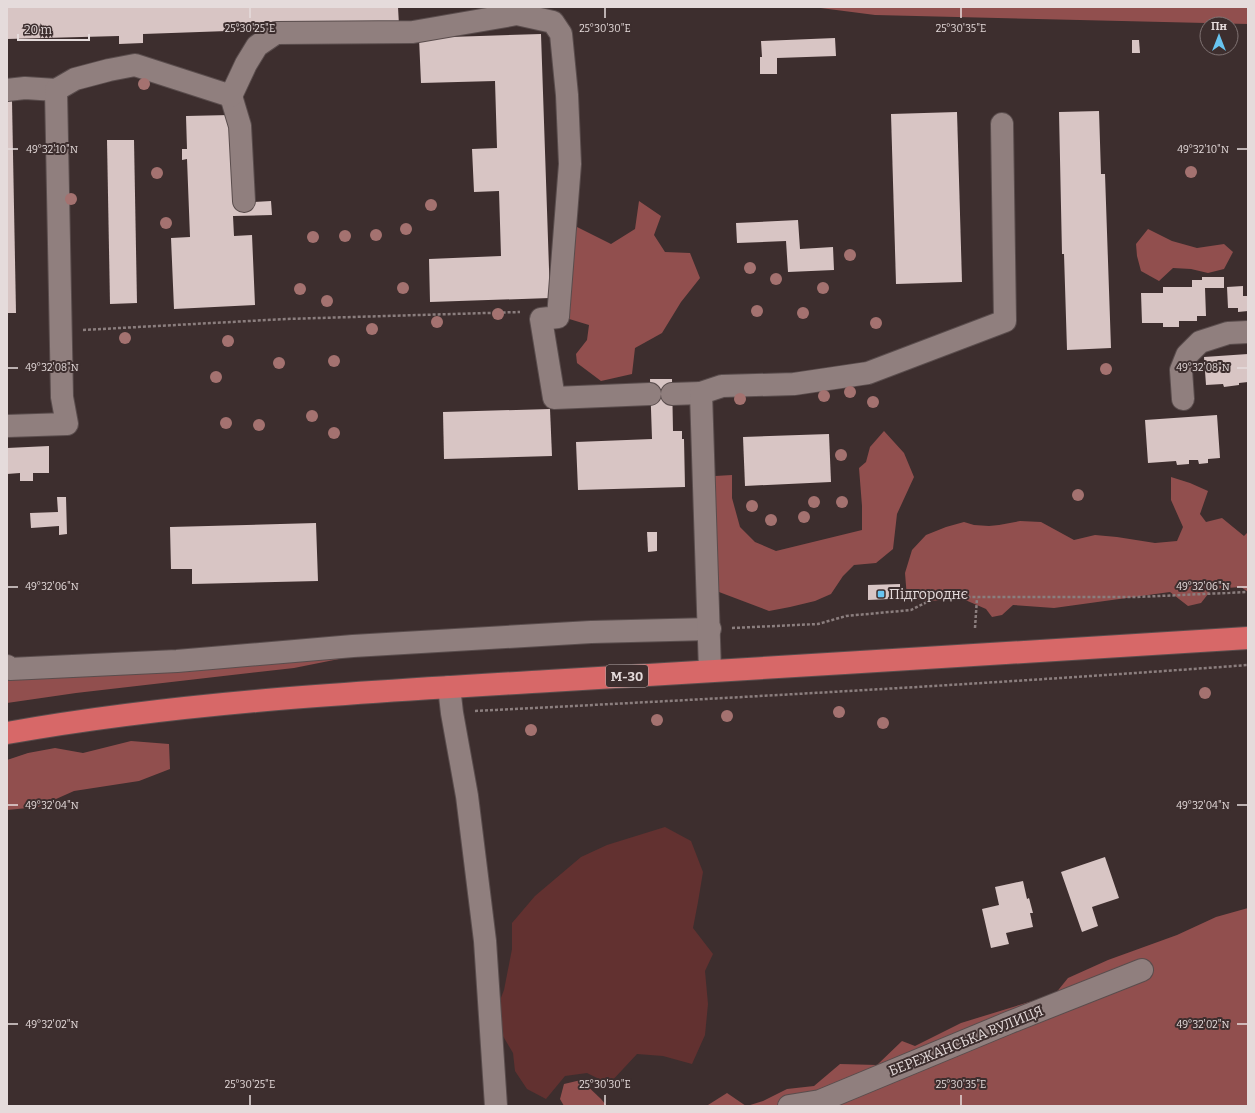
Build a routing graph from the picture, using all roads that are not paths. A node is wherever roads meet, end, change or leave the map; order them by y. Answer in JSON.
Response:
{"nodes":[{"id":1,"x":7,"y":90,"type":"edge"},
{"id":2,"x":56,"y":90,"type":"junction"},
{"id":3,"x":231,"y":96,"type":"junction"},
{"id":4,"x":1002,"y":124,"type":"dead end"},
{"id":5,"x":244,"y":201,"type":"dead end"},
{"id":6,"x":1248,"y":332,"type":"edge"},
{"id":7,"x":701,"y":393,"type":"junction"},
{"id":8,"x":650,"y":394,"type":"dead end"},
{"id":9,"x":672,"y":394,"type":"dead end"},
{"id":10,"x":1183,"y":399,"type":"dead end"},
{"id":11,"x":7,"y":426,"type":"edge"},
{"id":12,"x":710,"y":629,"type":"junction"},
{"id":13,"x":1248,"y":638,"type":"edge"},
{"id":14,"x":7,"y":666,"type":"edge"},
{"id":15,"x":710,"y":671,"type":"junction"},
{"id":16,"x":449,"y":687,"type":"junction"},
{"id":17,"x":7,"y":733,"type":"edge"},
{"id":18,"x":1142,"y":970,"type":"dead end"},
{"id":19,"x":496,"y":1106,"type":"edge"},
{"id":20,"x":789,"y":1106,"type":"edge"}],
"edges":[{"from":1,"to":2,"type":"street"},
{"from":2,"to":3,"type":"street"},
{"from":2,"to":11,"type":"street"},
{"from":3,"to":5,"type":"street"},
{"from":3,"to":8,"type":"street"},
{"from":4,"to":7,"type":"street"},
{"from":6,"to":10,"type":"street"},
{"from":7,"to":9,"type":"street"},
{"from":7,"to":12,"type":"street"},
{"from":12,"to":14,"type":"street"},
{"from":12,"to":15,"type":"street"},
{"from":13,"to":15,"type":"highway","number":"М-30"},
{"from":15,"to":16,"type":"highway","number":"М-30"},
{"from":16,"to":17,"type":"highway","number":"М-30"},
{"from":16,"to":19,"type":"street"},
{"from":18,"to":20,"type":"street","name":"БЕРЕЖАНСЬКА ВУЛИЦЯ"}]}
